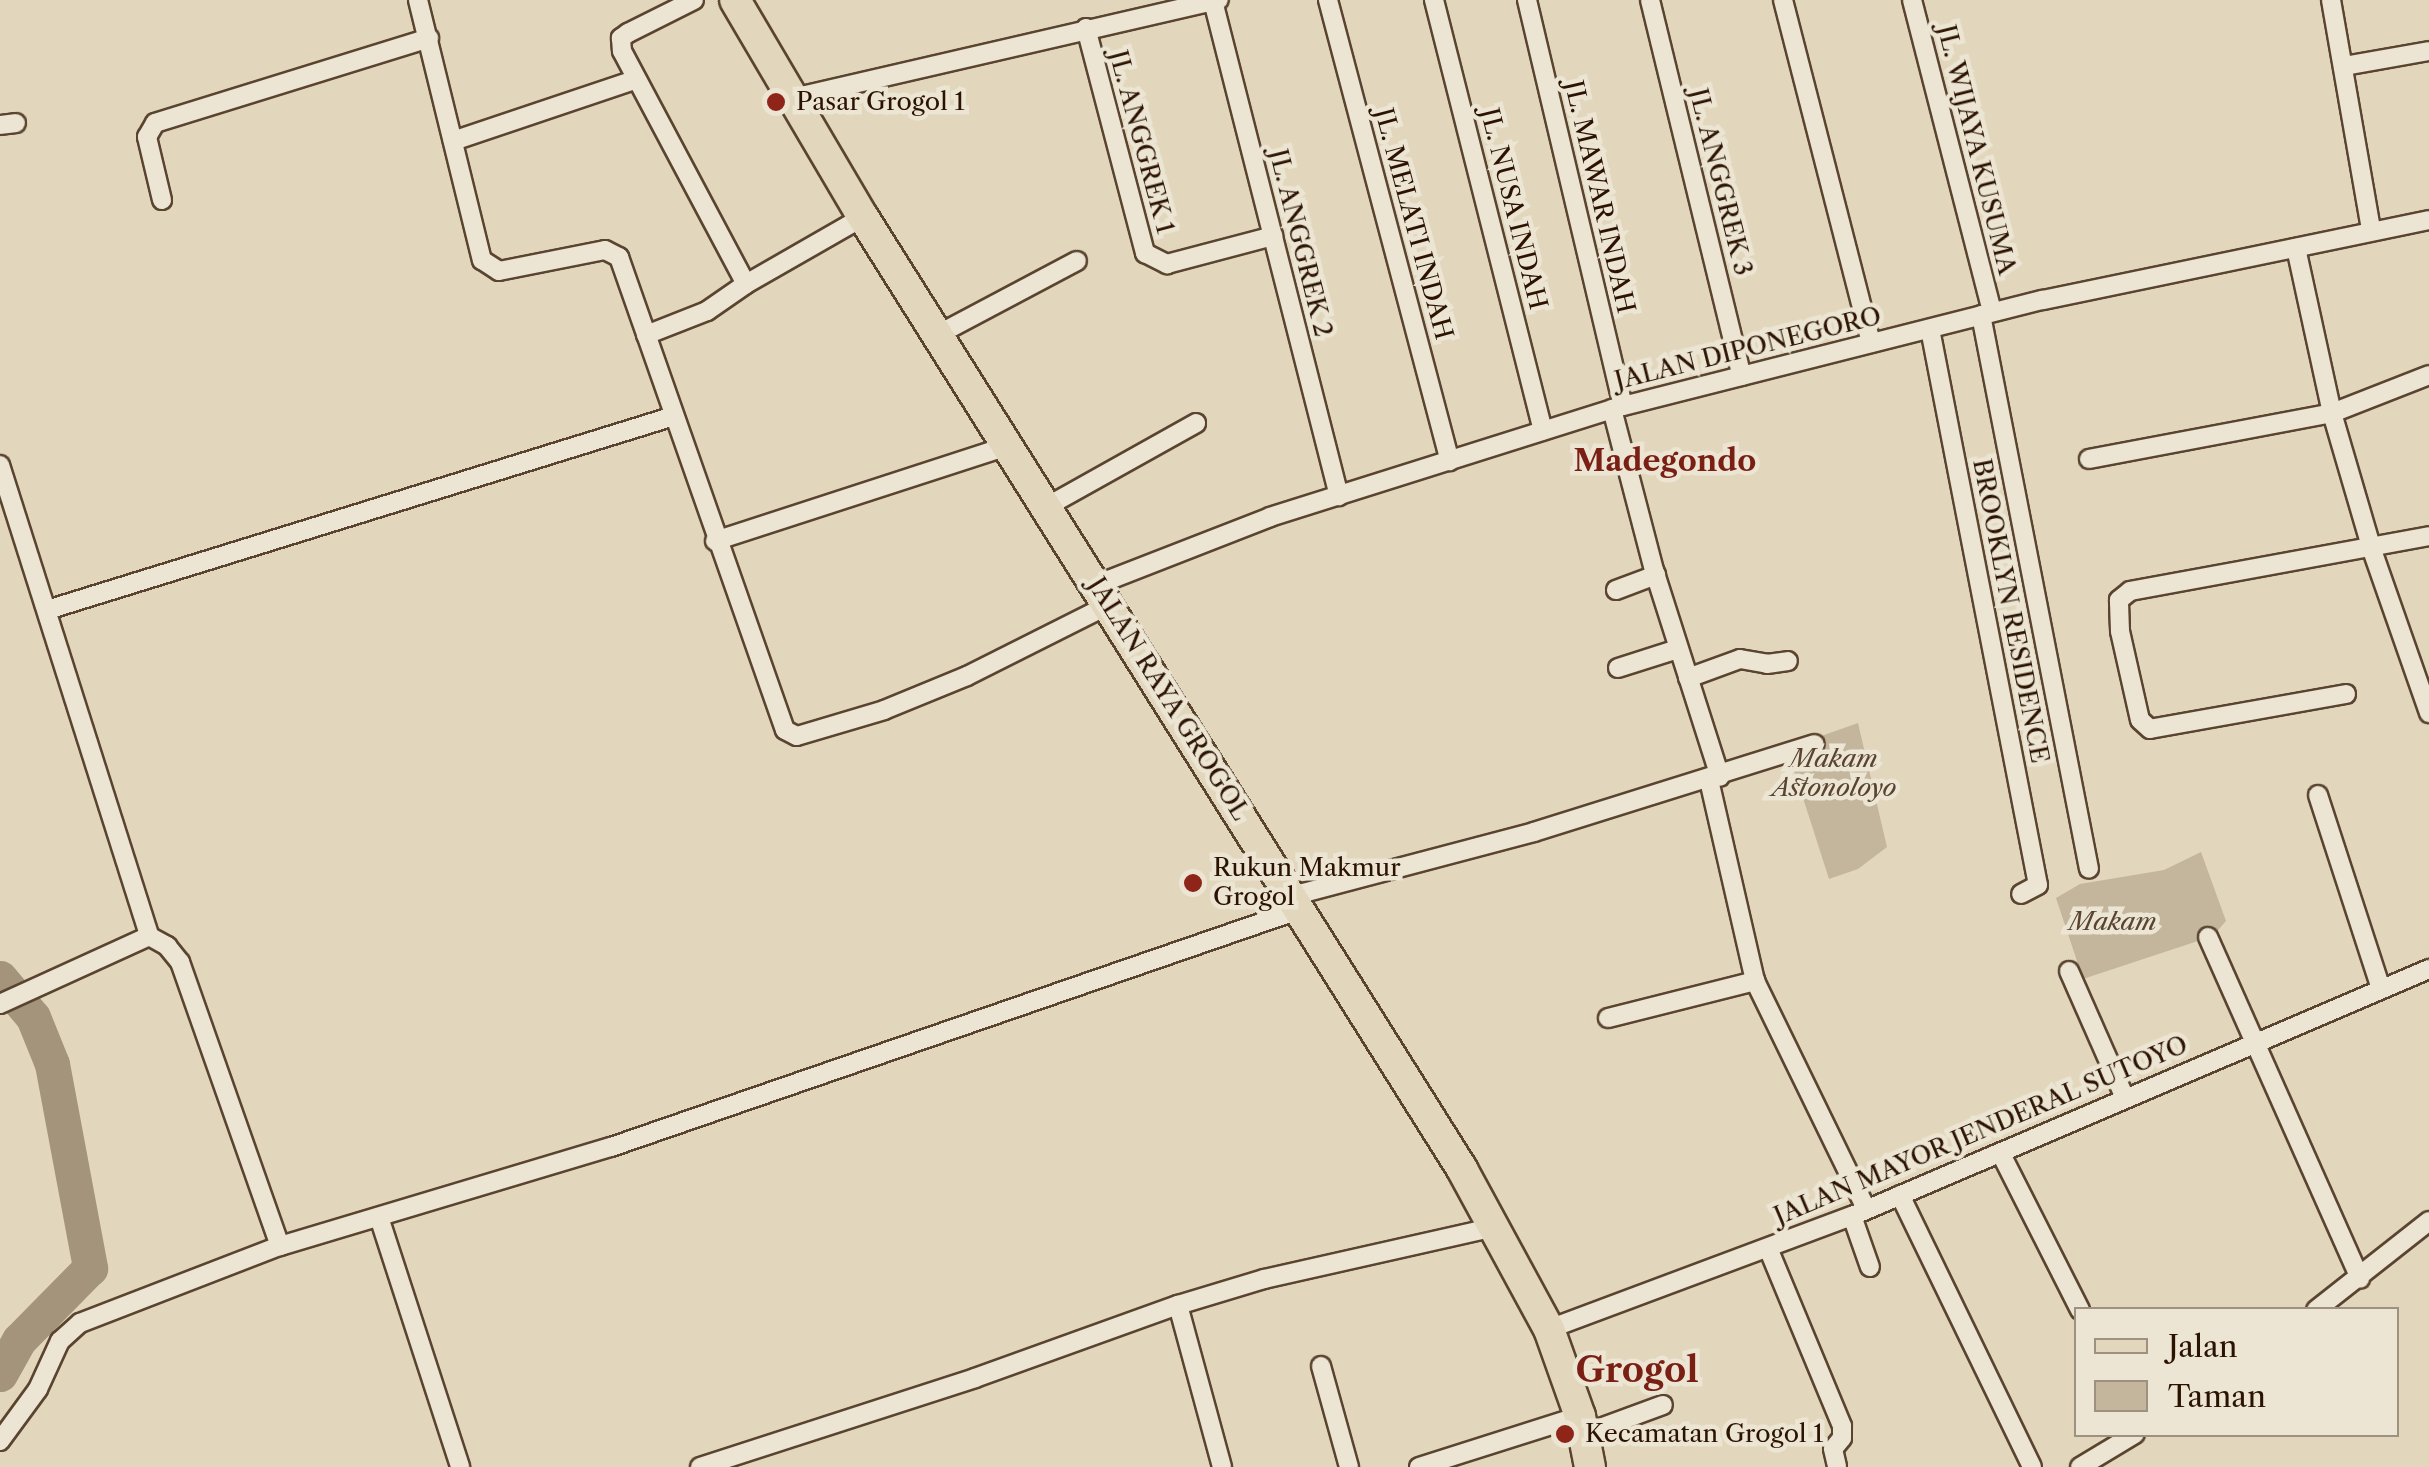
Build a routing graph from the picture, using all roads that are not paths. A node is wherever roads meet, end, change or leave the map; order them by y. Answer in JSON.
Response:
{"nodes":[{"id":1,"x":418,"y":0,"type":"edge"},
{"id":2,"x":694,"y":0,"type":"edge"},
{"id":3,"x":735,"y":0,"type":"edge"},
{"id":4,"x":1328,"y":0,"type":"edge"},
{"id":5,"x":1434,"y":0,"type":"edge"},
{"id":6,"x":1528,"y":0,"type":"edge"},
{"id":7,"x":1650,"y":0,"type":"edge"},
{"id":8,"x":1783,"y":0,"type":"edge"},
{"id":9,"x":1912,"y":0,"type":"edge"},
{"id":10,"x":2330,"y":0,"type":"edge"},
{"id":11,"x":1216,"y":1,"type":"edge"},
{"id":12,"x":1086,"y":28,"type":"junction"},
{"id":13,"x":429,"y":38,"type":"junction"},
{"id":14,"x":2429,"y":51,"type":"edge"},
{"id":15,"x":2344,"y":66,"type":"junction"},
{"id":16,"x":634,"y":80,"type":"junction"},
{"id":17,"x":792,"y":98,"type":"junction"},
{"id":18,"x":453,"y":140,"type":"junction"},
{"id":19,"x":162,"y":200,"type":"dead end"},
{"id":20,"x":863,"y":217,"type":"junction"},
{"id":21,"x":2429,"y":220,"type":"edge"},
{"id":22,"x":2371,"y":230,"type":"junction"},
{"id":23,"x":1273,"y":236,"type":"junction"},
{"id":24,"x":2296,"y":248,"type":"junction"},
{"id":25,"x":1077,"y":262,"type":"dead end"},
{"id":26,"x":746,"y":284,"type":"junction"},
{"id":27,"x":1987,"y":314,"type":"junction"},
{"id":28,"x":1930,"y":328,"type":"junction"},
{"id":29,"x":939,"y":334,"type":"junction"},
{"id":30,"x":646,"y":335,"type":"junction"},
{"id":31,"x":1871,"y":343,"type":"junction"},
{"id":32,"x":2429,"y":375,"type":"edge"},
{"id":33,"x":1742,"y":376,"type":"junction"},
{"id":34,"x":1617,"y":407,"type":"junction"},
{"id":35,"x":2332,"y":412,"type":"junction"},
{"id":36,"x":674,"y":416,"type":"junction"},
{"id":37,"x":1196,"y":422,"type":"dead end"},
{"id":38,"x":1543,"y":430,"type":"junction"},
{"id":39,"x":1007,"y":446,"type":"junction"},
{"id":40,"x":2089,"y":460,"type":"dead end"},
{"id":41,"x":1450,"y":461,"type":"junction"},
{"id":42,"x":0,"y":465,"type":"edge"},
{"id":43,"x":1339,"y":496,"type":"junction"},
{"id":44,"x":1046,"y":507,"type":"junction"},
{"id":45,"x":2429,"y":536,"type":"edge"},
{"id":46,"x":715,"y":541,"type":"junction"},
{"id":47,"x":2372,"y":550,"type":"junction"},
{"id":48,"x":1656,"y":575,"type":"junction"},
{"id":49,"x":1616,"y":590,"type":"dead end"},
{"id":50,"x":1102,"y":595,"type":"junction"},
{"id":51,"x":47,"y":610,"type":"junction"},
{"id":52,"x":1678,"y":649,"type":"junction"},
{"id":53,"x":1788,"y":661,"type":"dead end"},
{"id":54,"x":1618,"y":668,"type":"dead end"},
{"id":55,"x":1688,"y":678,"type":"junction"},
{"id":56,"x":2424,"y":686,"type":"edge"},
{"id":57,"x":2346,"y":694,"type":"dead end"},
{"id":58,"x":2429,"y":713,"type":"edge"},
{"id":59,"x":1814,"y":744,"type":"dead end"},
{"id":60,"x":1715,"y":779,"type":"junction"},
{"id":61,"x":2318,"y":796,"type":"dead end"},
{"id":62,"x":2089,"y":869,"type":"dead end"},
{"id":63,"x":2021,"y":894,"type":"dead end"},
{"id":64,"x":1297,"y":902,"type":"junction"},
{"id":65,"x":149,"y":936,"type":"junction"},
{"id":66,"x":2208,"y":937,"type":"dead end"},
{"id":67,"x":2429,"y":969,"type":"edge"},
{"id":68,"x":2069,"y":971,"type":"dead end"},
{"id":69,"x":1756,"y":981,"type":"junction"},
{"id":70,"x":2380,"y":989,"type":"junction"},
{"id":71,"x":0,"y":1004,"type":"edge"},
{"id":72,"x":1608,"y":1018,"type":"dead end"},
{"id":73,"x":2254,"y":1042,"type":"junction"},
{"id":74,"x":2125,"y":1098,"type":"junction"},
{"id":75,"x":2001,"y":1154,"type":"junction"},
{"id":76,"x":1900,"y":1195,"type":"junction"},
{"id":77,"x":1859,"y":1212,"type":"junction"},
{"id":78,"x":379,"y":1217,"type":"junction"},
{"id":79,"x":2429,"y":1221,"type":"edge"},
{"id":80,"x":1495,"y":1227,"type":"junction"},
{"id":81,"x":280,"y":1246,"type":"junction"},
{"id":82,"x":1768,"y":1248,"type":"junction"},
{"id":83,"x":1870,"y":1268,"type":"dead end"},
{"id":84,"x":2360,"y":1279,"type":"junction"},
{"id":85,"x":1178,"y":1305,"type":"junction"},
{"id":86,"x":2078,"y":1307,"type":"edge"},
{"id":87,"x":2320,"y":1307,"type":"edge"},
{"id":88,"x":1548,"y":1329,"type":"junction"},
{"id":89,"x":1321,"y":1366,"type":"dead end"},
{"id":90,"x":1662,"y":1405,"type":"dead end"},
{"id":91,"x":1582,"y":1425,"type":"junction"},
{"id":92,"x":2129,"y":1437,"type":"edge"},
{"id":93,"x":0,"y":1441,"type":"edge"},
{"id":94,"x":460,"y":1467,"type":"edge"},
{"id":95,"x":700,"y":1467,"type":"edge"},
{"id":96,"x":1222,"y":1467,"type":"edge"},
{"id":97,"x":1349,"y":1467,"type":"edge"},
{"id":98,"x":1419,"y":1467,"type":"edge"},
{"id":99,"x":1590,"y":1467,"type":"edge"},
{"id":100,"x":1837,"y":1467,"type":"edge"},
{"id":101,"x":2032,"y":1467,"type":"edge"},
{"id":102,"x":2080,"y":1467,"type":"edge"}],
"edges":[{"from":1,"to":13,"type":"street"},
{"from":2,"to":16,"type":"street"},
{"from":3,"to":17,"type":"main road","name":"JALAN RAYA GROGOL"},
{"from":4,"to":41,"type":"street","name":"JL. MELATI INDAH"},
{"from":5,"to":38,"type":"street","name":"JL. NUSA INDAH"},
{"from":6,"to":34,"type":"street","name":"JL. MAWAR INDAH"},
{"from":7,"to":33,"type":"street","name":"JL. ANGGREK 3"},
{"from":8,"to":31,"type":"street"},
{"from":9,"to":27,"type":"street","name":"JL. WIJAYA KUSUMA"},
{"from":10,"to":15,"type":"street"},
{"from":11,"to":12,"type":"street"},
{"from":11,"to":23,"type":"street","name":"JL. ANGGREK 2"},
{"from":12,"to":17,"type":"street"},
{"from":12,"to":23,"type":"street","name":"JL. ANGGREK 1"},
{"from":13,"to":18,"type":"street"},
{"from":13,"to":19,"type":"street"},
{"from":14,"to":15,"type":"street"},
{"from":15,"to":22,"type":"street"},
{"from":16,"to":18,"type":"street"},
{"from":16,"to":26,"type":"street"},
{"from":17,"to":20,"type":"main road","name":"JALAN RAYA GROGOL"},
{"from":18,"to":30,"type":"street","name":"JALAN DIPONEGORO"},
{"from":20,"to":26,"type":"street"},
{"from":20,"to":29,"type":"main road","name":"JALAN RAYA GROGOL"},
{"from":21,"to":22,"type":"street","name":"JALAN DIPONEGORO"},
{"from":22,"to":24,"type":"street","name":"JALAN DIPONEGORO"},
{"from":23,"to":43,"type":"street","name":"JL. ANGGREK 2"},
{"from":24,"to":27,"type":"street","name":"JALAN DIPONEGORO"},
{"from":24,"to":35,"type":"street"},
{"from":25,"to":29,"type":"street"},
{"from":26,"to":30,"type":"street"},
{"from":27,"to":28,"type":"street","name":"JALAN DIPONEGORO"},
{"from":27,"to":62,"type":"street","name":"JL. WIJAYA KUSUMA"},
{"from":28,"to":31,"type":"street","name":"JALAN DIPONEGORO"},
{"from":28,"to":63,"type":"street","name":"BROOKLYN RESIDENCE"},
{"from":29,"to":39,"type":"main road","name":"JALAN RAYA GROGOL"},
{"from":30,"to":36,"type":"street","name":"JALAN DIPONEGORO"},
{"from":31,"to":33,"type":"street","name":"JALAN DIPONEGORO"},
{"from":32,"to":35,"type":"street"},
{"from":33,"to":34,"type":"street","name":"JALAN DIPONEGORO"},
{"from":34,"to":38,"type":"street","name":"JALAN DIPONEGORO"},
{"from":34,"to":48,"type":"street","name":"JL. MAWAR INDAH"},
{"from":35,"to":40,"type":"street"},
{"from":35,"to":47,"type":"street"},
{"from":36,"to":46,"type":"street","name":"JALAN DIPONEGORO"},
{"from":36,"to":51,"type":"street"},
{"from":37,"to":44,"type":"street"},
{"from":38,"to":41,"type":"street","name":"JALAN DIPONEGORO"},
{"from":39,"to":44,"type":"main road","name":"JALAN RAYA GROGOL"},
{"from":39,"to":46,"type":"street"},
{"from":41,"to":43,"type":"street","name":"JALAN DIPONEGORO"},
{"from":42,"to":51,"type":"street"},
{"from":43,"to":50,"type":"street","name":"JALAN DIPONEGORO"},
{"from":44,"to":50,"type":"main road","name":"JALAN RAYA GROGOL"},
{"from":45,"to":47,"type":"street"},
{"from":46,"to":50,"type":"street","name":"JALAN DIPONEGORO"},
{"from":47,"to":56,"type":"street"},
{"from":47,"to":57,"type":"street"},
{"from":48,"to":49,"type":"street"},
{"from":48,"to":52,"type":"street","name":"JL. MAWAR INDAH"},
{"from":50,"to":64,"type":"main road","name":"JALAN RAYA GROGOL"},
{"from":51,"to":65,"type":"street"},
{"from":52,"to":54,"type":"street"},
{"from":52,"to":55,"type":"street","name":"JL. MAWAR INDAH"},
{"from":53,"to":55,"type":"street"},
{"from":55,"to":60,"type":"street","name":"JL. MAWAR INDAH"},
{"from":56,"to":58,"type":"street"},
{"from":59,"to":60,"type":"street"},
{"from":60,"to":64,"type":"street"},
{"from":60,"to":69,"type":"street","name":"JL. MAWAR INDAH"},
{"from":61,"to":70,"type":"street"},
{"from":64,"to":78,"type":"street"},
{"from":64,"to":80,"type":"main road","name":"JALAN RAYA GROGOL"},
{"from":65,"to":71,"type":"street"},
{"from":65,"to":81,"type":"street"},
{"from":66,"to":73,"type":"street"},
{"from":67,"to":70,"type":"street","name":"JALAN MAYOR JENDERAL SUTOYO"},
{"from":68,"to":74,"type":"street"},
{"from":69,"to":72,"type":"street"},
{"from":69,"to":77,"type":"street","name":"JL. MAWAR INDAH"},
{"from":70,"to":73,"type":"street","name":"JALAN MAYOR JENDERAL SUTOYO"},
{"from":73,"to":74,"type":"street","name":"JALAN MAYOR JENDERAL SUTOYO"},
{"from":73,"to":84,"type":"street"},
{"from":74,"to":75,"type":"street","name":"JALAN MAYOR JENDERAL SUTOYO"},
{"from":75,"to":76,"type":"street","name":"JALAN MAYOR JENDERAL SUTOYO"},
{"from":75,"to":86,"type":"street"},
{"from":76,"to":77,"type":"street","name":"JALAN MAYOR JENDERAL SUTOYO"},
{"from":76,"to":101,"type":"street"},
{"from":77,"to":82,"type":"street","name":"JALAN MAYOR JENDERAL SUTOYO"},
{"from":77,"to":83,"type":"street","name":"JL. MAWAR INDAH"},
{"from":78,"to":81,"type":"street"},
{"from":78,"to":94,"type":"street"},
{"from":79,"to":84,"type":"street"},
{"from":80,"to":85,"type":"street"},
{"from":80,"to":88,"type":"main road","name":"JALAN RAYA GROGOL"},
{"from":81,"to":93,"type":"street"},
{"from":82,"to":88,"type":"street","name":"JALAN MAYOR JENDERAL SUTOYO"},
{"from":82,"to":100,"type":"street"},
{"from":84,"to":87,"type":"street"},
{"from":85,"to":95,"type":"street"},
{"from":85,"to":96,"type":"street"},
{"from":88,"to":91,"type":"main road","name":"JALAN RAYA GROGOL"},
{"from":89,"to":97,"type":"street"},
{"from":90,"to":91,"type":"street"},
{"from":91,"to":98,"type":"street"},
{"from":91,"to":99,"type":"main road","name":"JALAN RAYA GROGOL"},
{"from":92,"to":102,"type":"street"}]}
